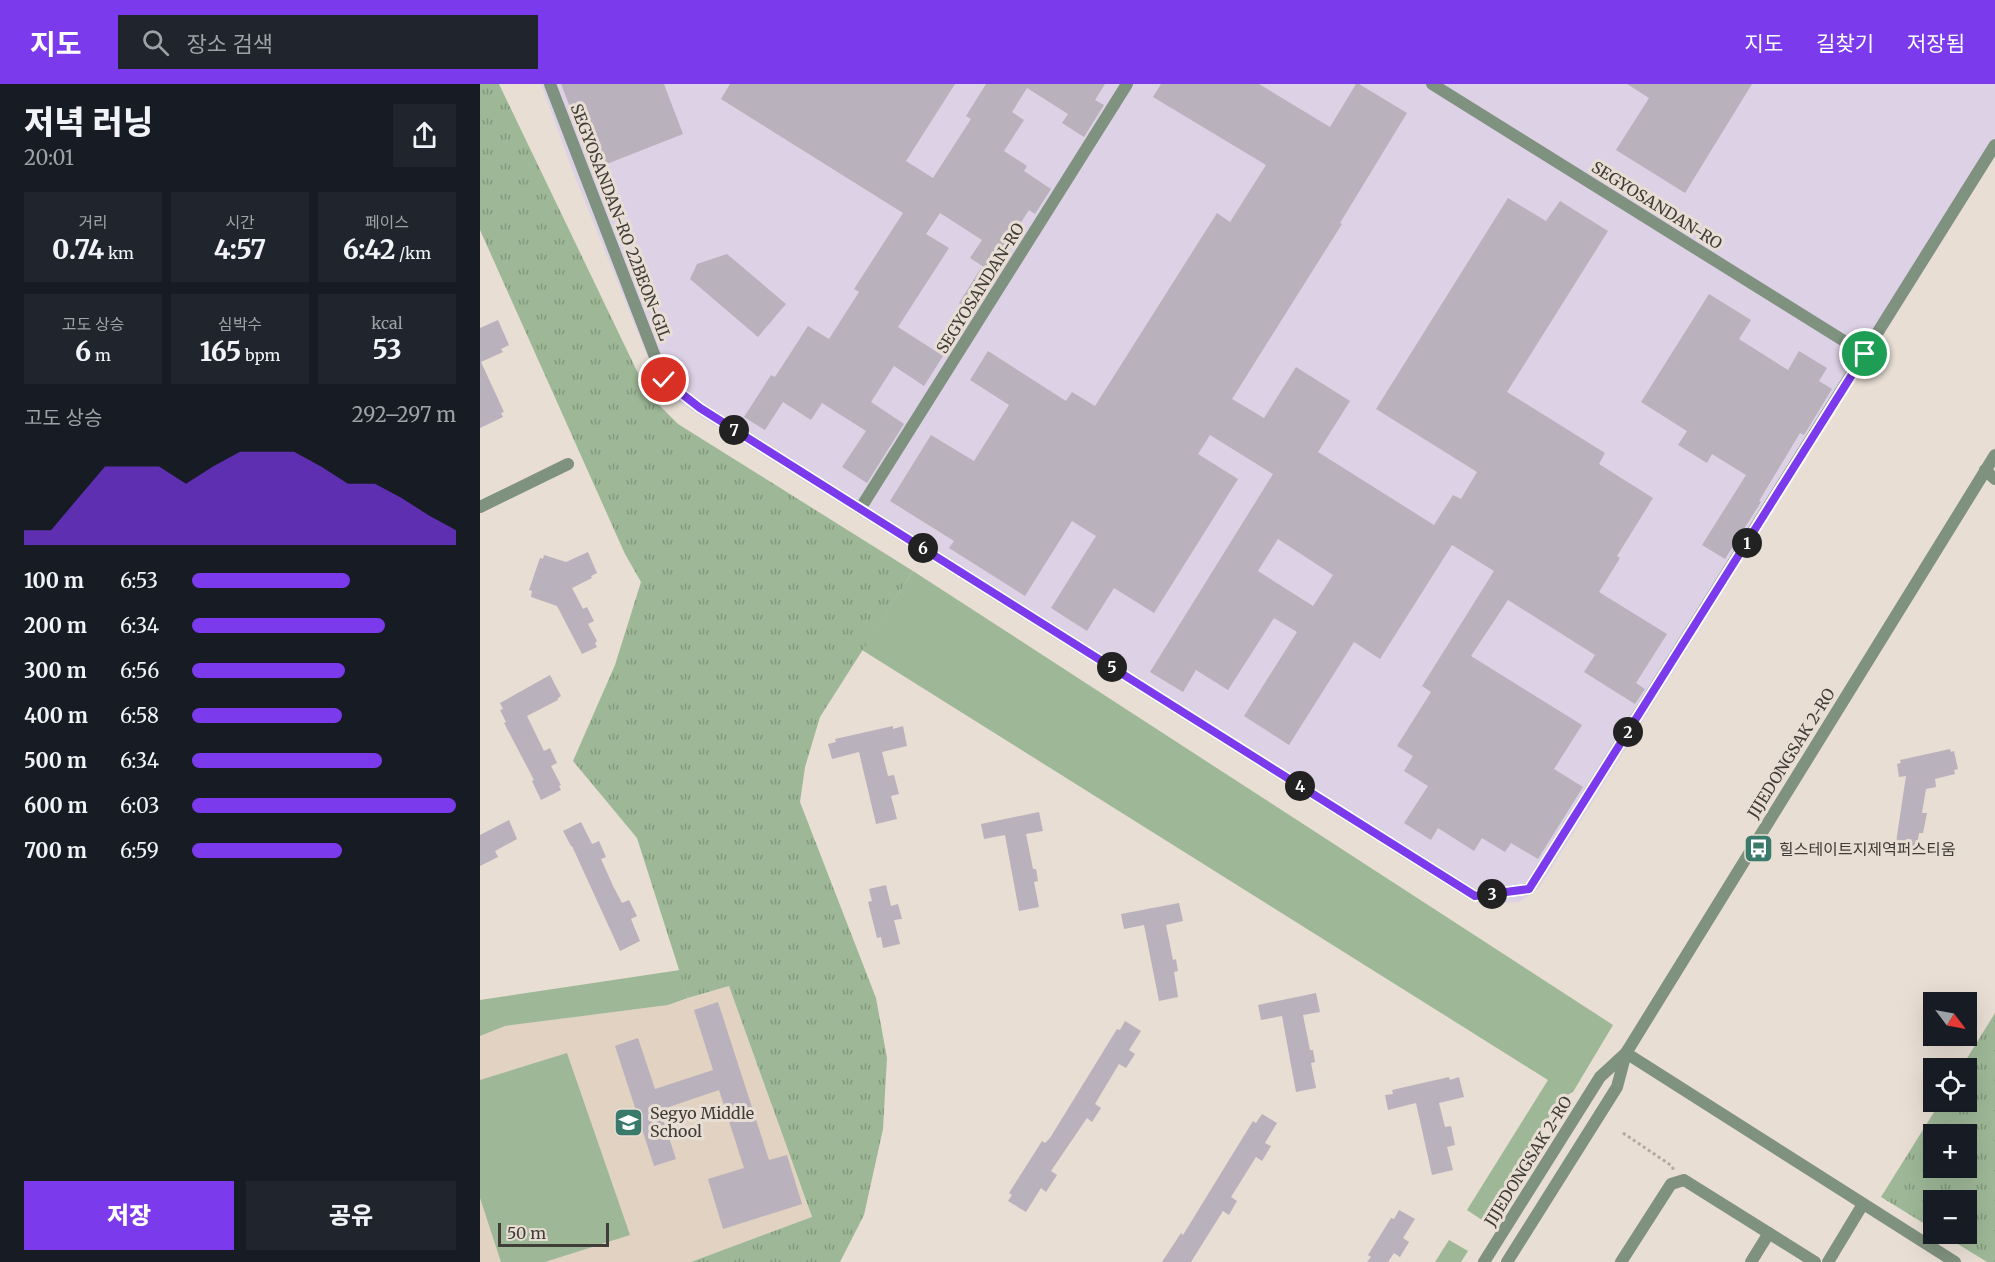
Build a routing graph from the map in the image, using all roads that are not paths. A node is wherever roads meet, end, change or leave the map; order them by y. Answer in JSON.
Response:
{"nodes":[{"id":1,"x":550,"y":84,"type":"edge"},
{"id":2,"x":1127,"y":84,"type":"edge"},
{"id":3,"x":1432,"y":84,"type":"edge"},
{"id":4,"x":1995,"y":145,"type":"edge"},
{"id":5,"x":1865,"y":354,"type":"junction"},
{"id":6,"x":1995,"y":455,"type":"edge"},
{"id":7,"x":568,"y":464,"type":"dead end"},
{"id":8,"x":1990,"y":472,"type":"edge"},
{"id":9,"x":1995,"y":479,"type":"edge"},
{"id":10,"x":480,"y":507,"type":"edge"},
{"id":11,"x":860,"y":509,"type":"junction"},
{"id":12,"x":1626,"y":1053,"type":"junction"},
{"id":13,"x":1863,"y":1204,"type":"junction"},
{"id":14,"x":1769,"y":1233,"type":"junction"},
{"id":15,"x":1485,"y":1262,"type":"edge"},
{"id":16,"x":1507,"y":1262,"type":"edge"},
{"id":17,"x":1621,"y":1262,"type":"edge"},
{"id":18,"x":1751,"y":1262,"type":"edge"},
{"id":19,"x":1815,"y":1262,"type":"edge"},
{"id":20,"x":1828,"y":1262,"type":"edge"},
{"id":21,"x":1955,"y":1262,"type":"edge"}],
"edges":[{"from":1,"to":11,"type":"street","name":"SEGYOSANDAN-RO 22BEON-GIL"},
{"from":2,"to":11,"type":"street","name":"SEGYOSANDAN-RO"},
{"from":3,"to":5,"type":"street","name":"SEGYOSANDAN-RO"},
{"from":4,"to":5,"type":"street"},
{"from":5,"to":11,"type":"street","name":"SEGYOSANDAN-RO 22BEON-GIL"},
{"from":6,"to":8,"type":"street","name":"JIJEDONGSAK 2-RO"},
{"from":7,"to":10,"type":"street"},
{"from":8,"to":9,"type":"street"},
{"from":8,"to":12,"type":"street","name":"JIJEDONGSAK 2-RO"},
{"from":12,"to":13,"type":"street"},
{"from":12,"to":15,"type":"street","name":"JIJEDONGSAK 2-RO"},
{"from":12,"to":16,"type":"street","name":"JIJEDONGSAK 2-RO"},
{"from":13,"to":20,"type":"street"},
{"from":13,"to":21,"type":"street"},
{"from":14,"to":17,"type":"street"},
{"from":14,"to":18,"type":"street"},
{"from":14,"to":19,"type":"street"}]}
